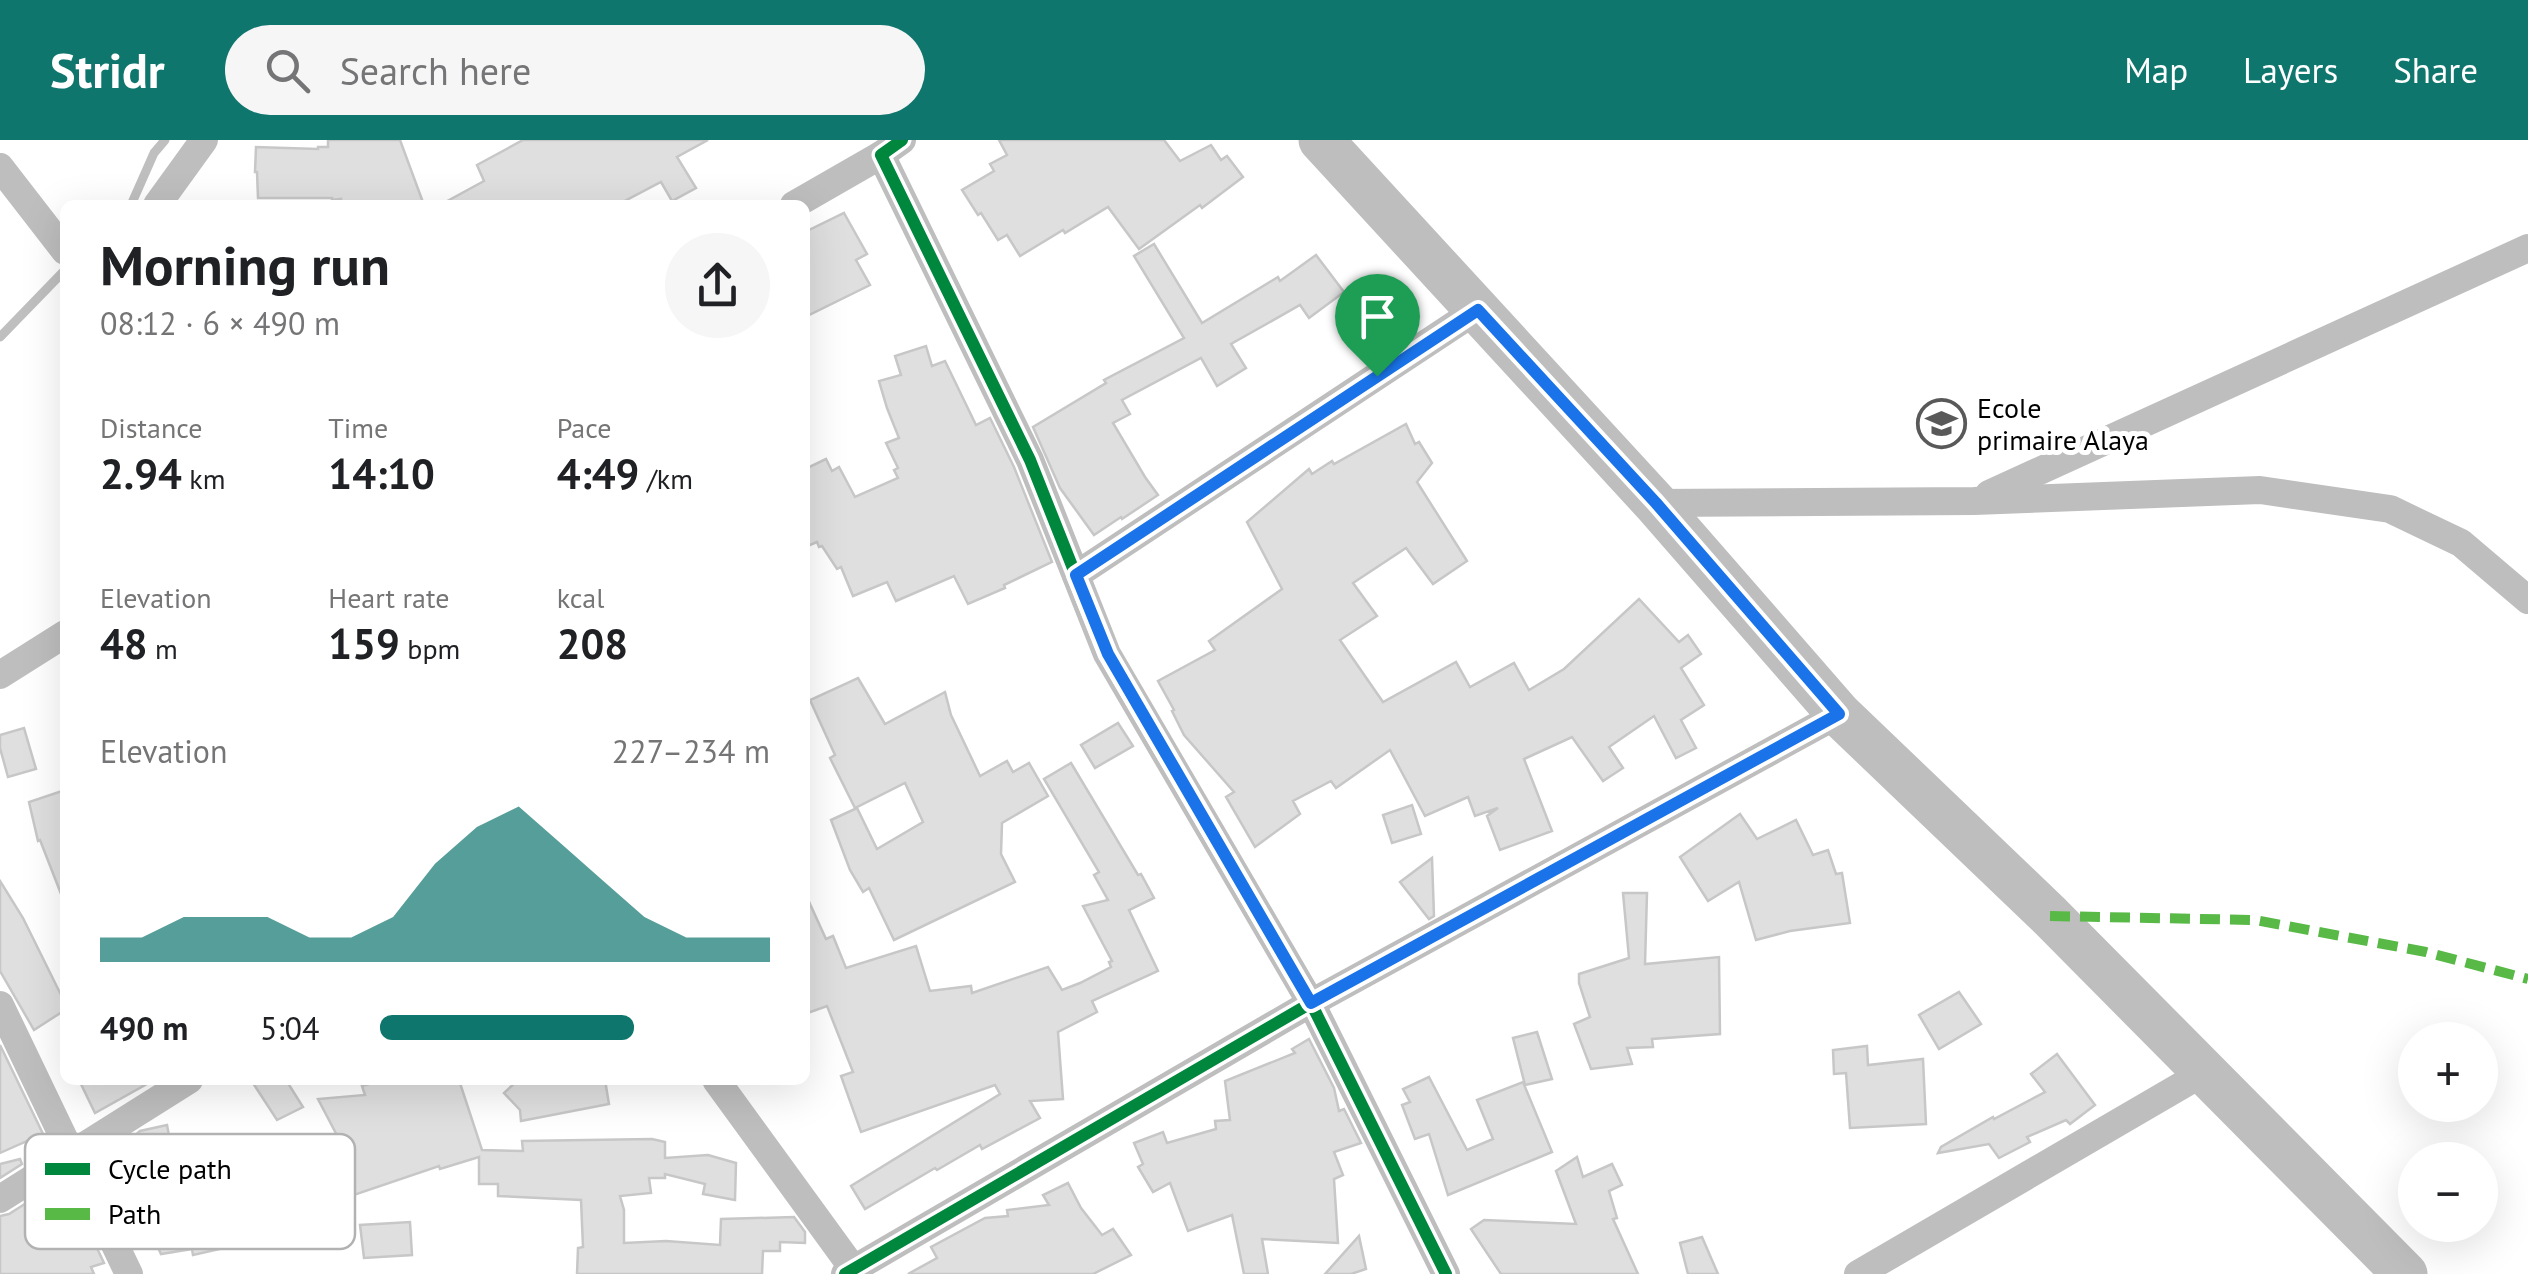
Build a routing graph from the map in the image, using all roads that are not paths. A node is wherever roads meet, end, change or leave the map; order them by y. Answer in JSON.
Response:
{"nodes":[{"id":1,"x":204,"y":140,"type":"edge"},
{"id":2,"x":1322,"y":140,"type":"edge"},
{"id":3,"x":892,"y":147,"type":"edge"},
{"id":4,"x":0,"y":167,"type":"edge"},
{"id":5,"x":161,"y":200,"type":"edge"},
{"id":6,"x":802,"y":200,"type":"edge"},
{"id":7,"x":60,"y":245,"type":"edge"},
{"id":8,"x":2528,"y":248,"type":"edge"},
{"id":9,"x":1478,"y":310,"type":"junction"},
{"id":10,"x":1974,"y":501,"type":"junction"},
{"id":11,"x":1656,"y":503,"type":"junction"},
{"id":12,"x":1076,"y":575,"type":"junction"},
{"id":13,"x":2528,"y":600,"type":"edge"},
{"id":14,"x":60,"y":637,"type":"edge"},
{"id":15,"x":0,"y":674,"type":"edge"},
{"id":16,"x":1839,"y":714,"type":"junction"},
{"id":17,"x":1311,"y":1003,"type":"junction"},
{"id":18,"x":0,"y":1005,"type":"edge"},
{"id":19,"x":2203,"y":1073,"type":"junction"},
{"id":20,"x":181,"y":1085,"type":"edge"},
{"id":21,"x":720,"y":1085,"type":"edge"},
{"id":22,"x":64,"y":1134,"type":"edge"},
{"id":23,"x":103,"y":1134,"type":"edge"},
{"id":24,"x":25,"y":1183,"type":"edge"},
{"id":25,"x":0,"y":1199,"type":"edge"},
{"id":26,"x":117,"y":1249,"type":"edge"},
{"id":27,"x":852,"y":1272,"type":"edge"},
{"id":28,"x":129,"y":1274,"type":"edge"},
{"id":29,"x":1446,"y":1274,"type":"edge"},
{"id":30,"x":1858,"y":1274,"type":"edge"},
{"id":31,"x":2405,"y":1274,"type":"edge"}],
"edges":[{"from":1,"to":5,"type":"street"},
{"from":2,"to":9,"type":"main road"},
{"from":3,"to":6,"type":"street"},
{"from":3,"to":12,"type":"street"},
{"from":4,"to":7,"type":"street"},
{"from":8,"to":10,"type":"street"},
{"from":9,"to":11,"type":"main road"},
{"from":9,"to":12,"type":"street"},
{"from":10,"to":11,"type":"street"},
{"from":10,"to":13,"type":"street"},
{"from":11,"to":16,"type":"main road"},
{"from":12,"to":17,"type":"street"},
{"from":14,"to":15,"type":"street"},
{"from":16,"to":17,"type":"street"},
{"from":16,"to":19,"type":"main road"},
{"from":17,"to":27,"type":"street"},
{"from":17,"to":29,"type":"street"},
{"from":18,"to":22,"type":"street"},
{"from":19,"to":30,"type":"street"},
{"from":19,"to":31,"type":"main road"},
{"from":20,"to":23,"type":"street"},
{"from":21,"to":27,"type":"street"},
{"from":24,"to":25,"type":"street"},
{"from":26,"to":28,"type":"street"}]}
